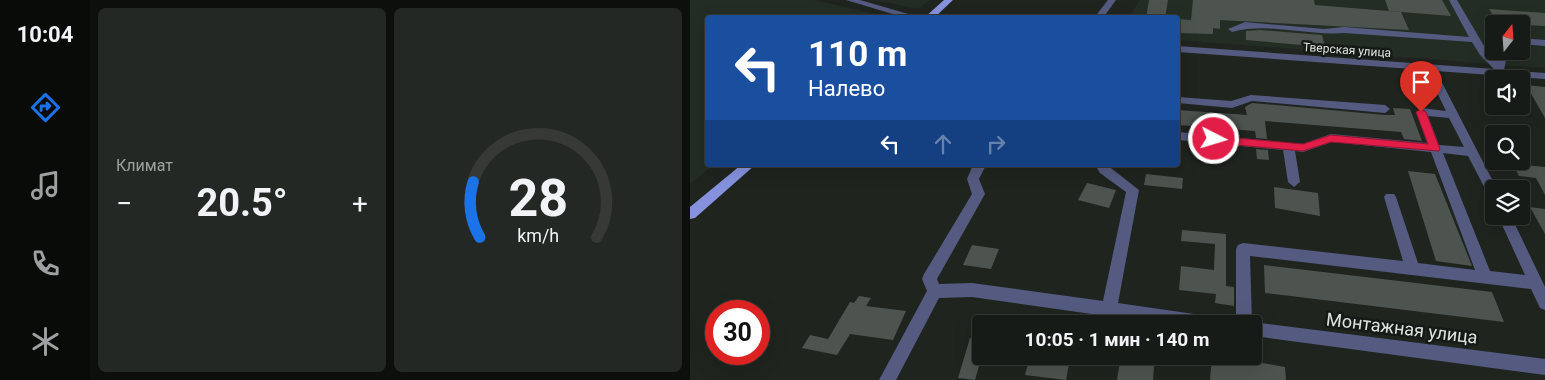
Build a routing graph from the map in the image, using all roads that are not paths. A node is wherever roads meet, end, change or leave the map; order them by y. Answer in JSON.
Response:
{"nodes":[{"id":1,"x":850,"y":0,"type":"edge"},
{"id":2,"x":949,"y":0,"type":"edge"},
{"id":3,"x":1112,"y":0,"type":"edge"},
{"id":4,"x":1453,"y":0,"type":"edge"},
{"id":5,"x":907,"y":15,"type":"edge"},
{"id":6,"x":932,"y":15,"type":"edge"},
{"id":7,"x":1100,"y":15,"type":"edge"},
{"id":8,"x":1232,"y":28,"type":"dead end"},
{"id":9,"x":1476,"y":40,"type":"junction"},
{"id":10,"x":1530,"y":41,"type":"edge"},
{"id":11,"x":1545,"y":42,"type":"edge"},
{"id":12,"x":1180,"y":49,"type":"edge"},
{"id":13,"x":1501,"y":60,"type":"edge"},
{"id":14,"x":1430,"y":69,"type":"junction"},
{"id":15,"x":1499,"y":70,"type":"junction"},
{"id":16,"x":1530,"y":74,"type":"edge"},
{"id":17,"x":1545,"y":76,"type":"edge"},
{"id":18,"x":1180,"y":100,"type":"edge"},
{"id":19,"x":1385,"y":109,"type":"dead end"},
{"id":20,"x":1455,"y":115,"type":"junction"},
{"id":21,"x":1180,"y":136,"type":"edge"},
{"id":22,"x":1288,"y":146,"type":"junction"},
{"id":23,"x":1435,"y":149,"type":"junction"},
{"id":24,"x":1473,"y":152,"type":"junction"},
{"id":25,"x":747,"y":167,"type":"edge"},
{"id":26,"x":978,"y":167,"type":"edge"},
{"id":27,"x":1102,"y":167,"type":"edge"},
{"id":28,"x":1486,"y":180,"type":"edge"},
{"id":29,"x":1294,"y":182,"type":"dead end"},
{"id":30,"x":1390,"y":197,"type":"dead end"},
{"id":31,"x":690,"y":214,"type":"edge"},
{"id":32,"x":1508,"y":225,"type":"edge"},
{"id":33,"x":1413,"y":270,"type":"junction"},
{"id":34,"x":1485,"y":278,"type":"junction"},
{"id":35,"x":1536,"y":283,"type":"junction"},
{"id":36,"x":935,"y":291,"type":"junction"},
{"id":37,"x":1545,"y":303,"type":"edge"},
{"id":38,"x":1109,"y":310,"type":"junction"},
{"id":39,"x":1147,"y":315,"type":"edge"},
{"id":40,"x":1244,"y":315,"type":"edge"},
{"id":41,"x":1262,"y":330,"type":"edge"},
{"id":42,"x":1545,"y":367,"type":"edge"},
{"id":43,"x":887,"y":380,"type":"edge"}],
"edges":[{"from":1,"to":5,"type":"street"},
{"from":2,"to":6,"type":"main road"},
{"from":3,"to":7,"type":"street"},
{"from":4,"to":9,"type":"street"},
{"from":8,"to":9,"type":"street"},
{"from":9,"to":15,"type":"street"},
{"from":10,"to":11,"type":"street"},
{"from":12,"to":14,"type":"street","name":"Тверская улица"},
{"from":13,"to":15,"type":"street"},
{"from":14,"to":15,"type":"street","name":"Тверская улица"},
{"from":14,"to":20,"type":"street"},
{"from":16,"to":17,"type":"street","name":"Тверская улица"},
{"from":18,"to":19,"type":"street"},
{"from":20,"to":23,"type":"street"},
{"from":20,"to":24,"type":"street"},
{"from":21,"to":22,"type":"street"},
{"from":22,"to":23,"type":"street"},
{"from":22,"to":29,"type":"street"},
{"from":23,"to":24,"type":"street"},
{"from":23,"to":34,"type":"street"},
{"from":24,"to":28,"type":"street"},
{"from":25,"to":31,"type":"main road"},
{"from":26,"to":36,"type":"street"},
{"from":27,"to":38,"type":"street"},
{"from":30,"to":33,"type":"street"},
{"from":32,"to":35,"type":"street"},
{"from":33,"to":34,"type":"street"},
{"from":33,"to":40,"type":"street"},
{"from":34,"to":35,"type":"street"},
{"from":35,"to":37,"type":"street"},
{"from":36,"to":38,"type":"street"},
{"from":36,"to":43,"type":"street"},
{"from":38,"to":39,"type":"street"},
{"from":41,"to":42,"type":"street","name":"Монтажная улица"}]}
